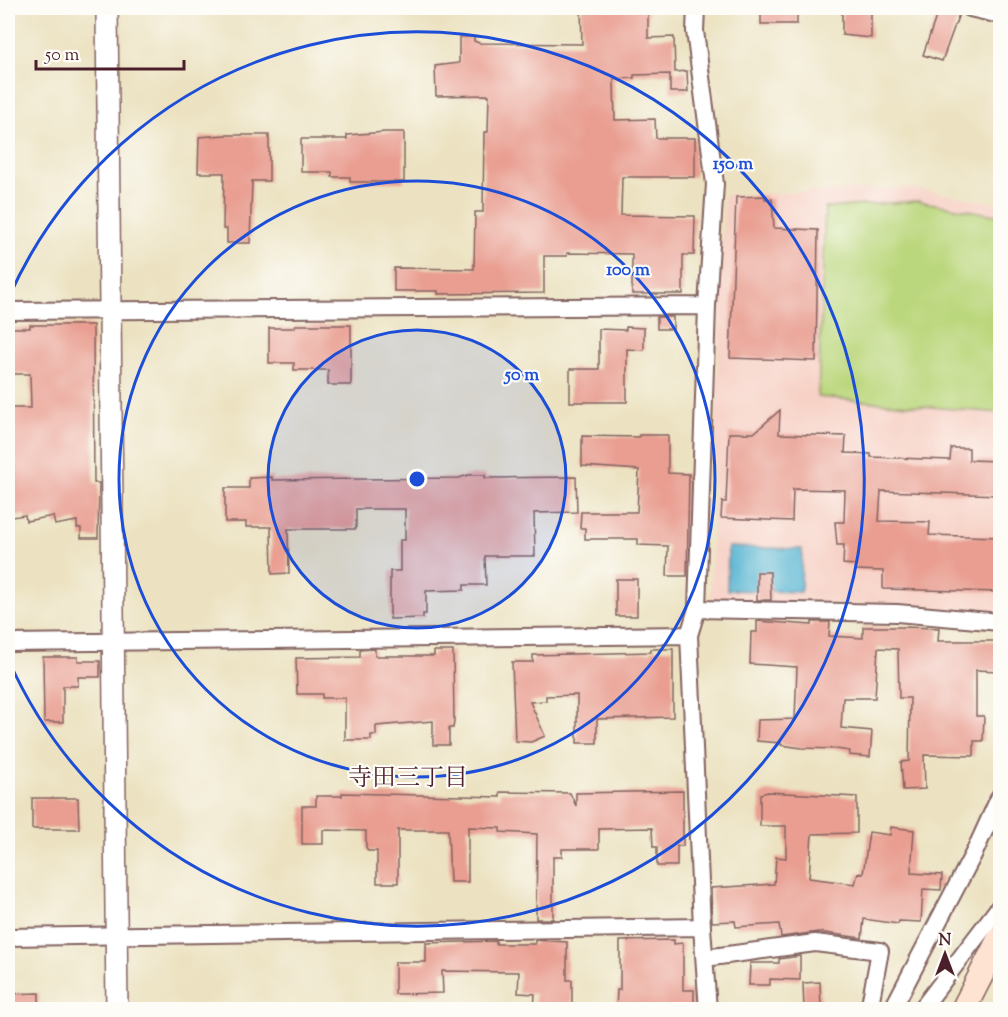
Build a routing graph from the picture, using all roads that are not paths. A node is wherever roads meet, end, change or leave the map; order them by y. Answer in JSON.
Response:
{"nodes":[{"id":1,"x":107,"y":8,"type":"edge"},
{"id":2,"x":696,"y":8,"type":"edge"},
{"id":3,"x":970,"y":8,"type":"edge"},
{"id":4,"x":1000,"y":15,"type":"edge"},
{"id":5,"x":707,"y":306,"type":"junction"},
{"id":6,"x":111,"y":310,"type":"junction"},
{"id":7,"x":8,"y":311,"type":"edge"},
{"id":8,"x":698,"y":609,"type":"junction"},
{"id":9,"x":1000,"y":622,"type":"edge"},
{"id":10,"x":689,"y":635,"type":"junction"},
{"id":11,"x":112,"y":642,"type":"junction"},
{"id":12,"x":8,"y":643,"type":"edge"},
{"id":13,"x":1000,"y":796,"type":"edge"},
{"id":14,"x":1000,"y":906,"type":"edge"},
{"id":15,"x":702,"y":927,"type":"junction"},
{"id":16,"x":116,"y":936,"type":"junction"},
{"id":17,"x":8,"y":937,"type":"edge"},
{"id":18,"x":1000,"y":938,"type":"edge"},
{"id":19,"x":705,"y":958,"type":"junction"},
{"id":20,"x":117,"y":1010,"type":"edge"},
{"id":21,"x":708,"y":1010,"type":"edge"},
{"id":22,"x":869,"y":1010,"type":"edge"},
{"id":23,"x":892,"y":1010,"type":"edge"},
{"id":24,"x":921,"y":1010,"type":"edge"},
{"id":25,"x":963,"y":1010,"type":"edge"}],
"edges":[{"from":1,"to":6,"type":"street"},
{"from":2,"to":5,"type":"street"},
{"from":3,"to":4,"type":"street"},
{"from":5,"to":6,"type":"street"},
{"from":5,"to":8,"type":"street"},
{"from":6,"to":7,"type":"street"},
{"from":6,"to":11,"type":"street"},
{"from":8,"to":9,"type":"street"},
{"from":8,"to":10,"type":"street"},
{"from":10,"to":11,"type":"street"},
{"from":10,"to":15,"type":"street"},
{"from":11,"to":12,"type":"street"},
{"from":11,"to":16,"type":"street"},
{"from":13,"to":23,"type":"street"},
{"from":14,"to":24,"type":"street"},
{"from":15,"to":16,"type":"street"},
{"from":15,"to":19,"type":"street"},
{"from":16,"to":17,"type":"street"},
{"from":16,"to":20,"type":"street"},
{"from":18,"to":25,"type":"main road"},
{"from":19,"to":21,"type":"street"},
{"from":19,"to":22,"type":"street"}]}
